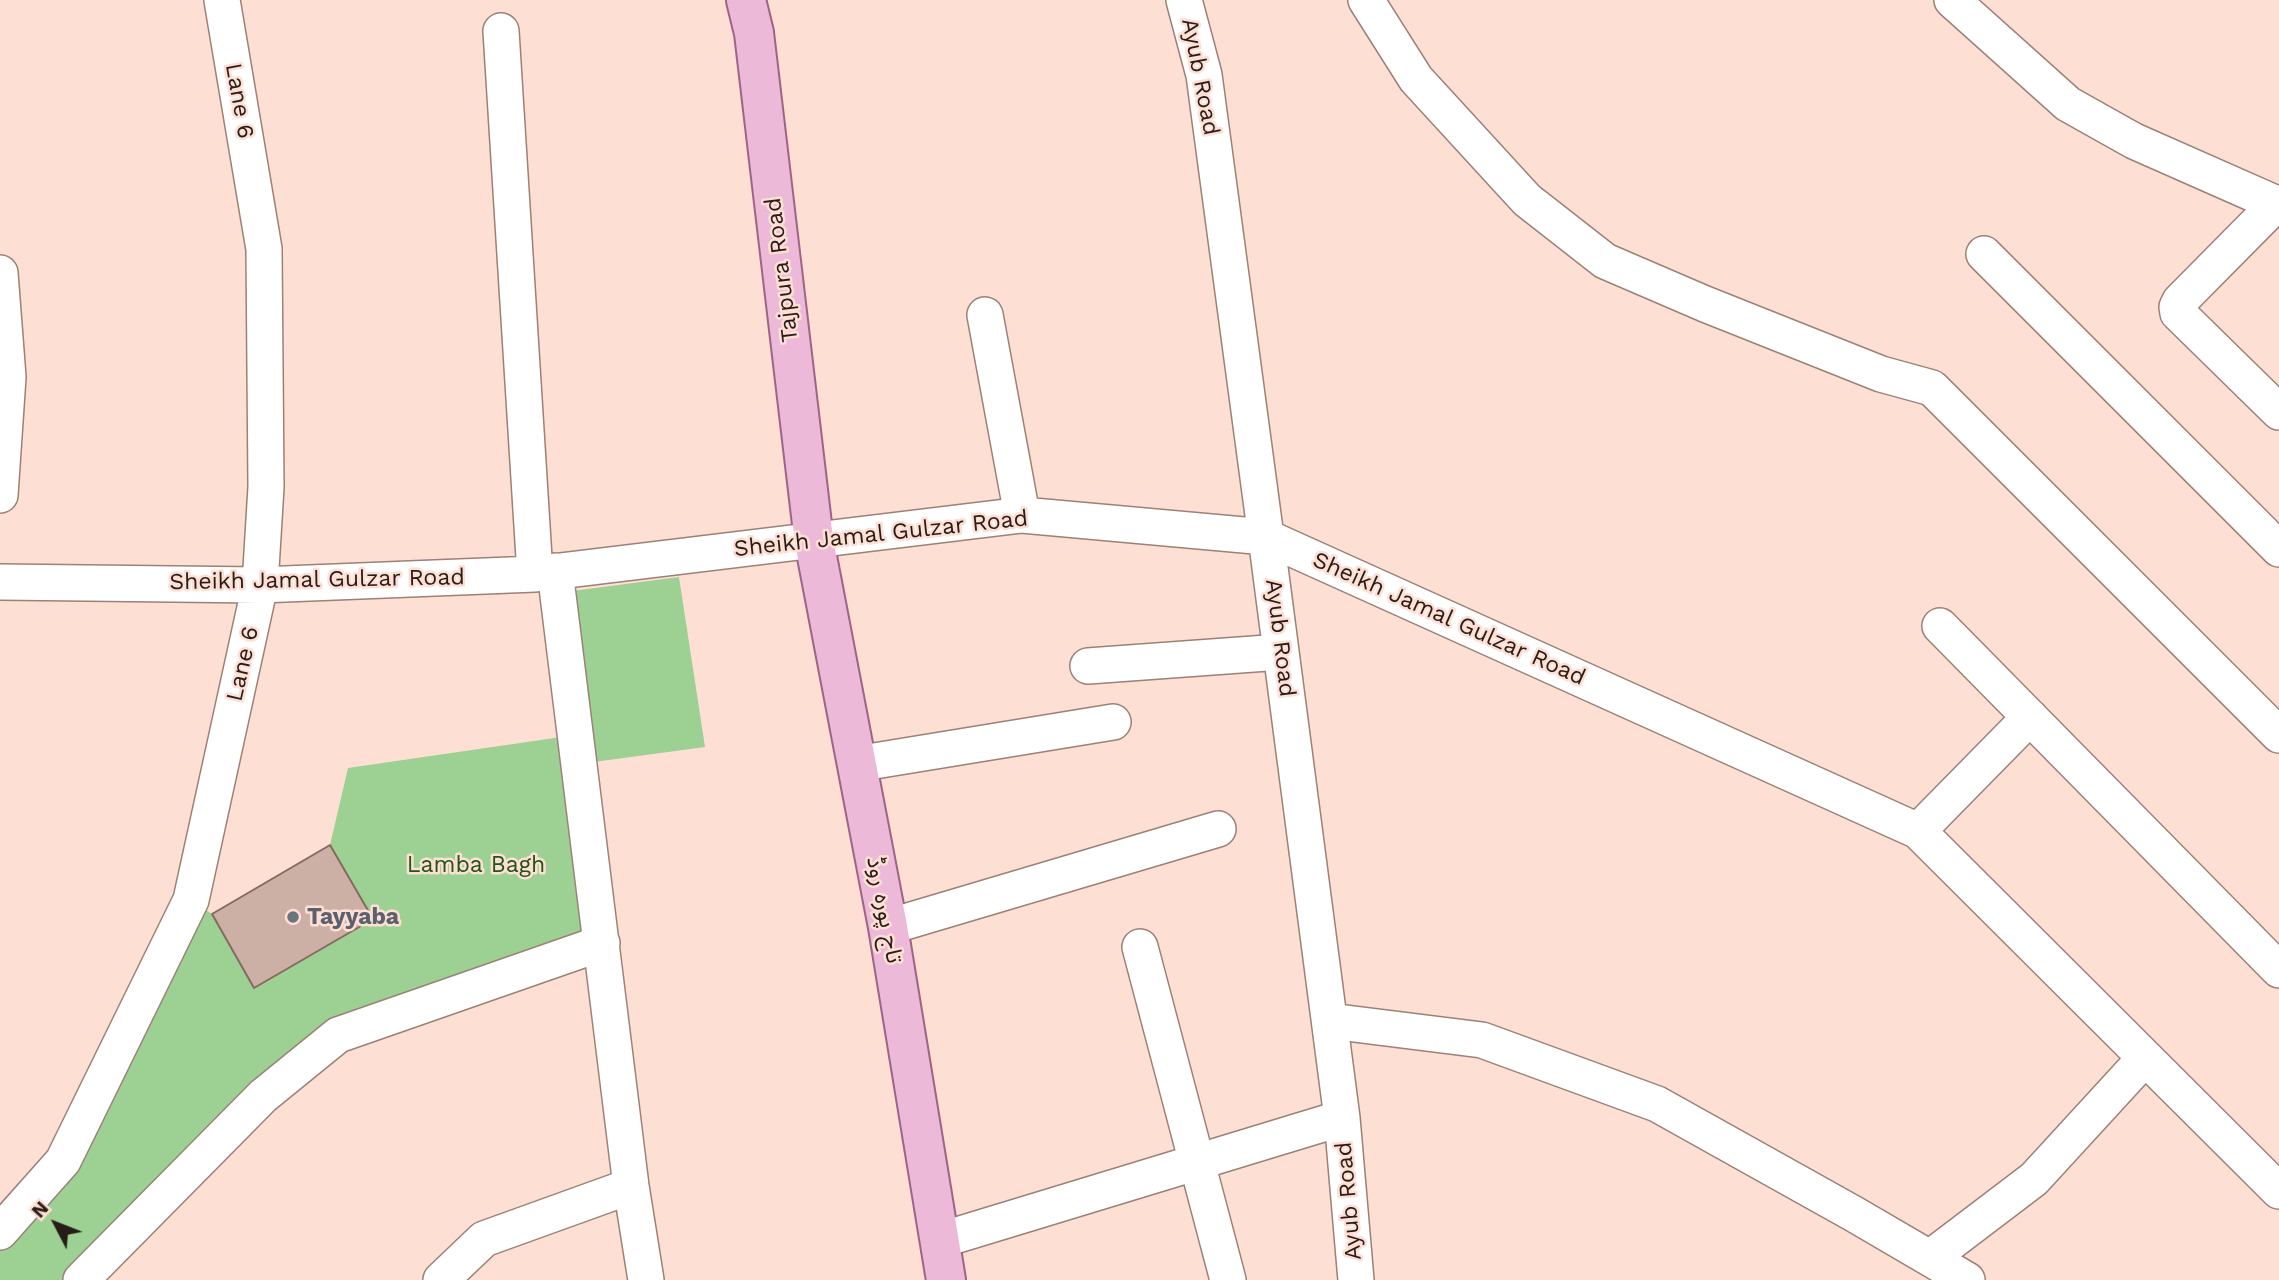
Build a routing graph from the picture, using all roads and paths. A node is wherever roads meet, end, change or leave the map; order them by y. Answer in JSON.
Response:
{"nodes":[{"id":1,"x":222,"y":0,"type":"edge"},
{"id":2,"x":746,"y":0,"type":"edge"},
{"id":3,"x":1184,"y":0,"type":"edge"},
{"id":4,"x":1366,"y":0,"type":"edge"},
{"id":5,"x":1952,"y":0,"type":"edge"},
{"id":6,"x":501,"y":31,"type":"dead end"},
{"id":7,"x":2278,"y":204,"type":"edge"},
{"id":8,"x":1984,"y":254,"type":"dead end"},
{"id":9,"x":0,"y":273,"type":"edge"},
{"id":10,"x":985,"y":316,"type":"dead end"},
{"id":11,"x":2279,"y":412,"type":"edge"},
{"id":12,"x":0,"y":495,"type":"edge"},
{"id":13,"x":1021,"y":514,"type":"junction"},
{"id":14,"x":1266,"y":537,"type":"junction"},
{"id":15,"x":814,"y":541,"type":"junction"},
{"id":16,"x":2279,"y":549,"type":"edge"},
{"id":17,"x":545,"y":573,"type":"junction"},
{"id":18,"x":0,"y":582,"type":"edge"},
{"id":19,"x":260,"y":585,"type":"junction"},
{"id":20,"x":1940,"y":626,"type":"dead end"},
{"id":21,"x":1282,"y":652,"type":"junction"},
{"id":22,"x":1088,"y":666,"type":"dead end"},
{"id":23,"x":2030,"y":717,"type":"junction"},
{"id":24,"x":1113,"y":722,"type":"dead end"},
{"id":25,"x":2279,"y":735,"type":"edge"},
{"id":26,"x":856,"y":764,"type":"junction"},
{"id":27,"x":1218,"y":829,"type":"dead end"},
{"id":28,"x":1918,"y":831,"type":"junction"},
{"id":29,"x":888,"y":927,"type":"junction"},
{"id":30,"x":602,"y":943,"type":"junction"},
{"id":31,"x":1140,"y":947,"type":"dead end"},
{"id":32,"x":2279,"y":970,"type":"edge"},
{"id":33,"x":1330,"y":1021,"type":"junction"},
{"id":34,"x":2145,"y":1058,"type":"junction"},
{"id":35,"x":1342,"y":1118,"type":"junction"},
{"id":36,"x":1197,"y":1162,"type":"junction"},
{"id":37,"x":631,"y":1186,"type":"junction"},
{"id":38,"x":2279,"y":1191,"type":"edge"},
{"id":39,"x":0,"y":1232,"type":"edge"},
{"id":40,"x":941,"y":1240,"type":"junction"},
{"id":41,"x":1930,"y":1258,"type":"junction"},
{"id":42,"x":81,"y":1280,"type":"edge"},
{"id":43,"x":441,"y":1280,"type":"edge"},
{"id":44,"x":646,"y":1280,"type":"edge"},
{"id":45,"x":946,"y":1280,"type":"edge"},
{"id":46,"x":1228,"y":1280,"type":"edge"},
{"id":47,"x":1356,"y":1280,"type":"edge"},
{"id":48,"x":1967,"y":1280,"type":"edge"}],
"edges":[{"from":1,"to":19,"type":"street","name":"Lane 6"},
{"from":2,"to":15,"type":"main road","name":"Tajpura Road"},
{"from":3,"to":14,"type":"street","name":"Ayub Road"},
{"from":4,"to":25,"type":"street"},
{"from":5,"to":7,"type":"street"},
{"from":6,"to":17,"type":"street"},
{"from":7,"to":11,"type":"street"},
{"from":8,"to":16,"type":"street"},
{"from":9,"to":12,"type":"street"},
{"from":10,"to":13,"type":"street"},
{"from":13,"to":14,"type":"street","name":"Sheikh Jamal Gulzar Road"},
{"from":13,"to":15,"type":"street","name":"Sheikh Jamal Gulzar Road"},
{"from":14,"to":21,"type":"street","name":"Ayub Road"},
{"from":14,"to":28,"type":"street","name":"Sheikh Jamal Gulzar Road"},
{"from":15,"to":17,"type":"street","name":"Sheikh Jamal Gulzar Road"},
{"from":15,"to":26,"type":"main road","name":"تاج پورہ روڈ"},
{"from":17,"to":19,"type":"street","name":"Sheikh Jamal Gulzar Road"},
{"from":17,"to":30,"type":"street"},
{"from":18,"to":19,"type":"street","name":"Sheikh Jamal Gulzar Road"},
{"from":19,"to":39,"type":"street","name":"Lane 6"},
{"from":20,"to":23,"type":"street"},
{"from":21,"to":22,"type":"street"},
{"from":21,"to":33,"type":"street","name":"Ayub Road"},
{"from":23,"to":28,"type":"street"},
{"from":23,"to":32,"type":"street"},
{"from":24,"to":26,"type":"street"},
{"from":26,"to":29,"type":"main road","name":"تاج پورہ روڈ"},
{"from":27,"to":29,"type":"street"},
{"from":28,"to":34,"type":"street"},
{"from":29,"to":40,"type":"main road","name":"تاج پورہ روڈ"},
{"from":30,"to":37,"type":"street"},
{"from":30,"to":42,"type":"street"},
{"from":31,"to":36,"type":"street"},
{"from":33,"to":35,"type":"street","name":"Ayub Road"},
{"from":33,"to":41,"type":"street"},
{"from":34,"to":38,"type":"street"},
{"from":34,"to":41,"type":"street"},
{"from":35,"to":36,"type":"street"},
{"from":35,"to":47,"type":"street","name":"Ayub Road"},
{"from":36,"to":40,"type":"street"},
{"from":36,"to":46,"type":"street"},
{"from":37,"to":43,"type":"street"},
{"from":37,"to":44,"type":"street"},
{"from":40,"to":45,"type":"main road","name":"تاج پورہ روڈ"},
{"from":41,"to":48,"type":"street"}]}
